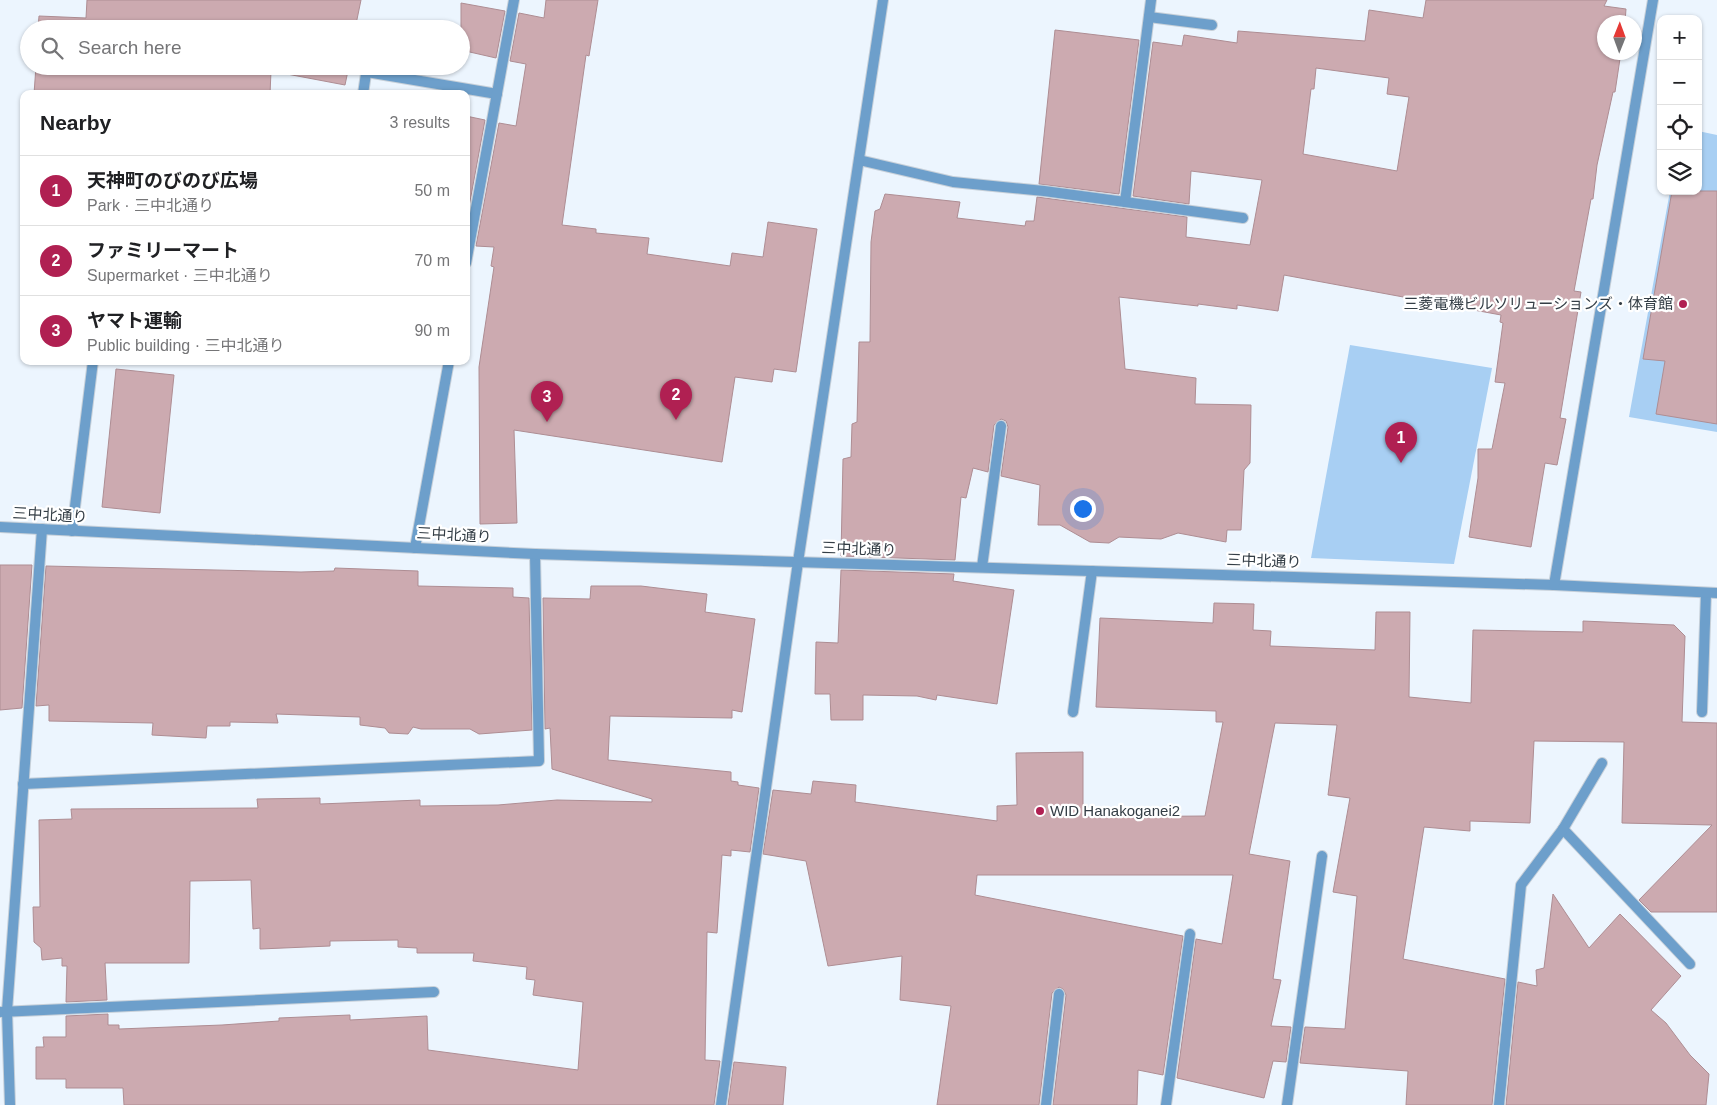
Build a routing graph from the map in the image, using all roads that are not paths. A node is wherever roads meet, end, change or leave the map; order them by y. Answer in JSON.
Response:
{"nodes":[{"id":1,"x":514,"y":0,"type":"edge"},
{"id":2,"x":883,"y":0,"type":"edge"},
{"id":3,"x":1151,"y":0,"type":"edge"},
{"id":4,"x":1653,"y":0,"type":"edge"},
{"id":5,"x":1149,"y":17,"type":"junction"},
{"id":6,"x":1212,"y":25,"type":"dead end"},
{"id":7,"x":366,"y":75,"type":"edge"},
{"id":8,"x":398,"y":75,"type":"edge"},
{"id":9,"x":364,"y":90,"type":"edge"},
{"id":10,"x":497,"y":94,"type":"junction"},
{"id":11,"x":859,"y":160,"type":"junction"},
{"id":12,"x":1125,"y":202,"type":"junction"},
{"id":13,"x":1243,"y":218,"type":"dead end"},
{"id":14,"x":470,"y":242,"type":"edge"},
{"id":15,"x":93,"y":365,"type":"edge"},
{"id":16,"x":447,"y":365,"type":"edge"},
{"id":17,"x":1002,"y":426,"type":"dead end"},
{"id":18,"x":0,"y":527,"type":"edge"},
{"id":19,"x":42,"y":530,"type":"junction"},
{"id":20,"x":72,"y":531,"type":"junction"},
{"id":21,"x":415,"y":548,"type":"junction"},
{"id":22,"x":535,"y":554,"type":"junction"},
{"id":23,"x":798,"y":562,"type":"junction"},
{"id":24,"x":982,"y":567,"type":"junction"},
{"id":25,"x":1092,"y":571,"type":"junction"},
{"id":26,"x":1554,"y":585,"type":"junction"},
{"id":27,"x":1706,"y":593,"type":"junction"},
{"id":28,"x":1717,"y":593,"type":"edge"},
{"id":29,"x":1073,"y":712,"type":"dead end"},
{"id":30,"x":1702,"y":712,"type":"dead end"},
{"id":31,"x":1602,"y":763,"type":"dead end"},
{"id":32,"x":23,"y":784,"type":"junction"},
{"id":33,"x":1563,"y":829,"type":"junction"},
{"id":34,"x":1322,"y":856,"type":"dead end"},
{"id":35,"x":1190,"y":934,"type":"dead end"},
{"id":36,"x":1690,"y":964,"type":"dead end"},
{"id":37,"x":434,"y":992,"type":"dead end"},
{"id":38,"x":1059,"y":994,"type":"dead end"},
{"id":39,"x":3,"y":1011,"type":"edge"},
{"id":40,"x":10,"y":1105,"type":"edge"},
{"id":41,"x":722,"y":1105,"type":"edge"},
{"id":42,"x":1046,"y":1105,"type":"edge"},
{"id":43,"x":1166,"y":1105,"type":"edge"},
{"id":44,"x":1287,"y":1105,"type":"edge"},
{"id":45,"x":1499,"y":1105,"type":"edge"}],
"edges":[{"from":1,"to":10,"type":"street"},
{"from":2,"to":11,"type":"street"},
{"from":3,"to":5,"type":"street"},
{"from":4,"to":26,"type":"street"},
{"from":5,"to":6,"type":"street"},
{"from":5,"to":12,"type":"street"},
{"from":7,"to":9,"type":"street"},
{"from":8,"to":10,"type":"street"},
{"from":10,"to":14,"type":"street"},
{"from":11,"to":12,"type":"street"},
{"from":11,"to":23,"type":"street"},
{"from":12,"to":13,"type":"street"},
{"from":15,"to":20,"type":"street"},
{"from":16,"to":21,"type":"street"},
{"from":17,"to":24,"type":"street"},
{"from":18,"to":19,"type":"street","name":"三中北通り"},
{"from":19,"to":20,"type":"street","name":"三中北通り"},
{"from":19,"to":32,"type":"street"},
{"from":20,"to":21,"type":"street","name":"三中北通り"},
{"from":21,"to":22,"type":"street","name":"三中北通り"},
{"from":22,"to":23,"type":"street","name":"三中北通り"},
{"from":22,"to":32,"type":"street"},
{"from":23,"to":24,"type":"street","name":"三中北通り"},
{"from":23,"to":41,"type":"street"},
{"from":24,"to":25,"type":"street","name":"三中北通り"},
{"from":25,"to":26,"type":"street","name":"三中北通り"},
{"from":25,"to":29,"type":"street"},
{"from":26,"to":27,"type":"street","name":"三中北通り"},
{"from":27,"to":28,"type":"street","name":"三中北通り"},
{"from":27,"to":30,"type":"street"},
{"from":31,"to":33,"type":"street"},
{"from":32,"to":39,"type":"street"},
{"from":33,"to":36,"type":"street"},
{"from":33,"to":45,"type":"street"},
{"from":34,"to":44,"type":"street"},
{"from":35,"to":43,"type":"street"},
{"from":37,"to":39,"type":"street"},
{"from":38,"to":42,"type":"street"},
{"from":39,"to":40,"type":"street"}]}
